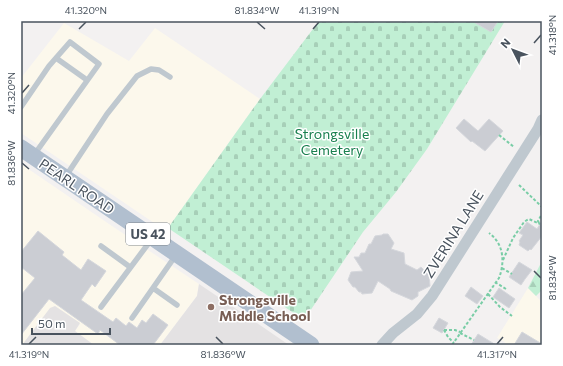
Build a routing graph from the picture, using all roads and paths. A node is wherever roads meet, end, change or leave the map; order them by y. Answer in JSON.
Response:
{"nodes":[{"id":1,"x":56,"y":58,"type":"junction"},
{"id":2,"x":170,"y":76,"type":"dead end"},
{"id":3,"x":87,"y":80,"type":"junction"},
{"id":4,"x":21,"y":107,"type":"edge"},
{"id":5,"x":541,"y":125,"type":"edge"},
{"id":6,"x":499,"y":135,"type":"dead end"},
{"id":7,"x":514,"y":146,"type":"dead end"},
{"id":8,"x":27,"y":152,"type":"edge"},
{"id":9,"x":64,"y":178,"type":"junction"},
{"id":10,"x":519,"y":185,"type":"dead end"},
{"id":11,"x":542,"y":207,"type":"edge"},
{"id":12,"x":542,"y":214,"type":"edge"},
{"id":13,"x":489,"y":233,"type":"dead end"},
{"id":14,"x":153,"y":237,"type":"junction"},
{"id":15,"x":101,"y":246,"type":"dead end"},
{"id":16,"x":177,"y":254,"type":"junction"},
{"id":17,"x":502,"y":262,"type":"junction"},
{"id":18,"x":130,"y":268,"type":"junction"},
{"id":19,"x":502,"y":268,"type":"junction"},
{"id":20,"x":512,"y":274,"type":"dead end"},
{"id":21,"x":495,"y":282,"type":"junction"},
{"id":22,"x":153,"y":288,"type":"junction"},
{"id":23,"x":506,"y":289,"type":"dead end"},
{"id":24,"x":487,"y":294,"type":"junction"},
{"id":25,"x":177,"y":305,"type":"dead end"},
{"id":26,"x":102,"y":307,"type":"dead end"},
{"id":27,"x":512,"y":316,"type":"dead end"},
{"id":28,"x":132,"y":318,"type":"dead end"},
{"id":29,"x":460,"y":333,"type":"junction"},
{"id":30,"x":474,"y":340,"type":"dead end"},
{"id":31,"x":453,"y":344,"type":"edge"},
{"id":32,"x":311,"y":345,"type":"edge"},
{"id":33,"x":382,"y":345,"type":"edge"}],
"edges":[{"from":1,"to":3,"type":"lane"},
{"from":1,"to":3,"type":"lane"},
{"from":1,"to":4,"type":"lane"},
{"from":2,"to":9,"type":"lane"},
{"from":3,"to":8,"type":"lane"},
{"from":5,"to":33,"type":"street","name":"ZVERINA LANE"},
{"from":6,"to":7,"type":"path"},
{"from":8,"to":9,"type":"main road","name":"PEARL ROAD","number":"US 42"},
{"from":9,"to":14,"type":"main road","name":"PEARL ROAD","number":"US 42"},
{"from":10,"to":11,"type":"path"},
{"from":12,"to":17,"type":"path"},
{"from":13,"to":17,"type":"path"},
{"from":14,"to":16,"type":"main road","name":"PEARL ROAD","number":"US 42"},
{"from":14,"to":18,"type":"lane"},
{"from":15,"to":18,"type":"lane"},
{"from":16,"to":22,"type":"lane"},
{"from":16,"to":32,"type":"main road","name":"PEARL ROAD","number":"US 42"},
{"from":17,"to":19,"type":"path"},
{"from":18,"to":26,"type":"lane"},
{"from":19,"to":20,"type":"path"},
{"from":19,"to":21,"type":"path"},
{"from":21,"to":23,"type":"path"},
{"from":21,"to":24,"type":"path"},
{"from":22,"to":25,"type":"lane"},
{"from":22,"to":28,"type":"lane"},
{"from":24,"to":27,"type":"path"},
{"from":24,"to":29,"type":"path"},
{"from":29,"to":30,"type":"path"},
{"from":29,"to":31,"type":"path"},
{"from":29,"to":31,"type":"path"}]}
